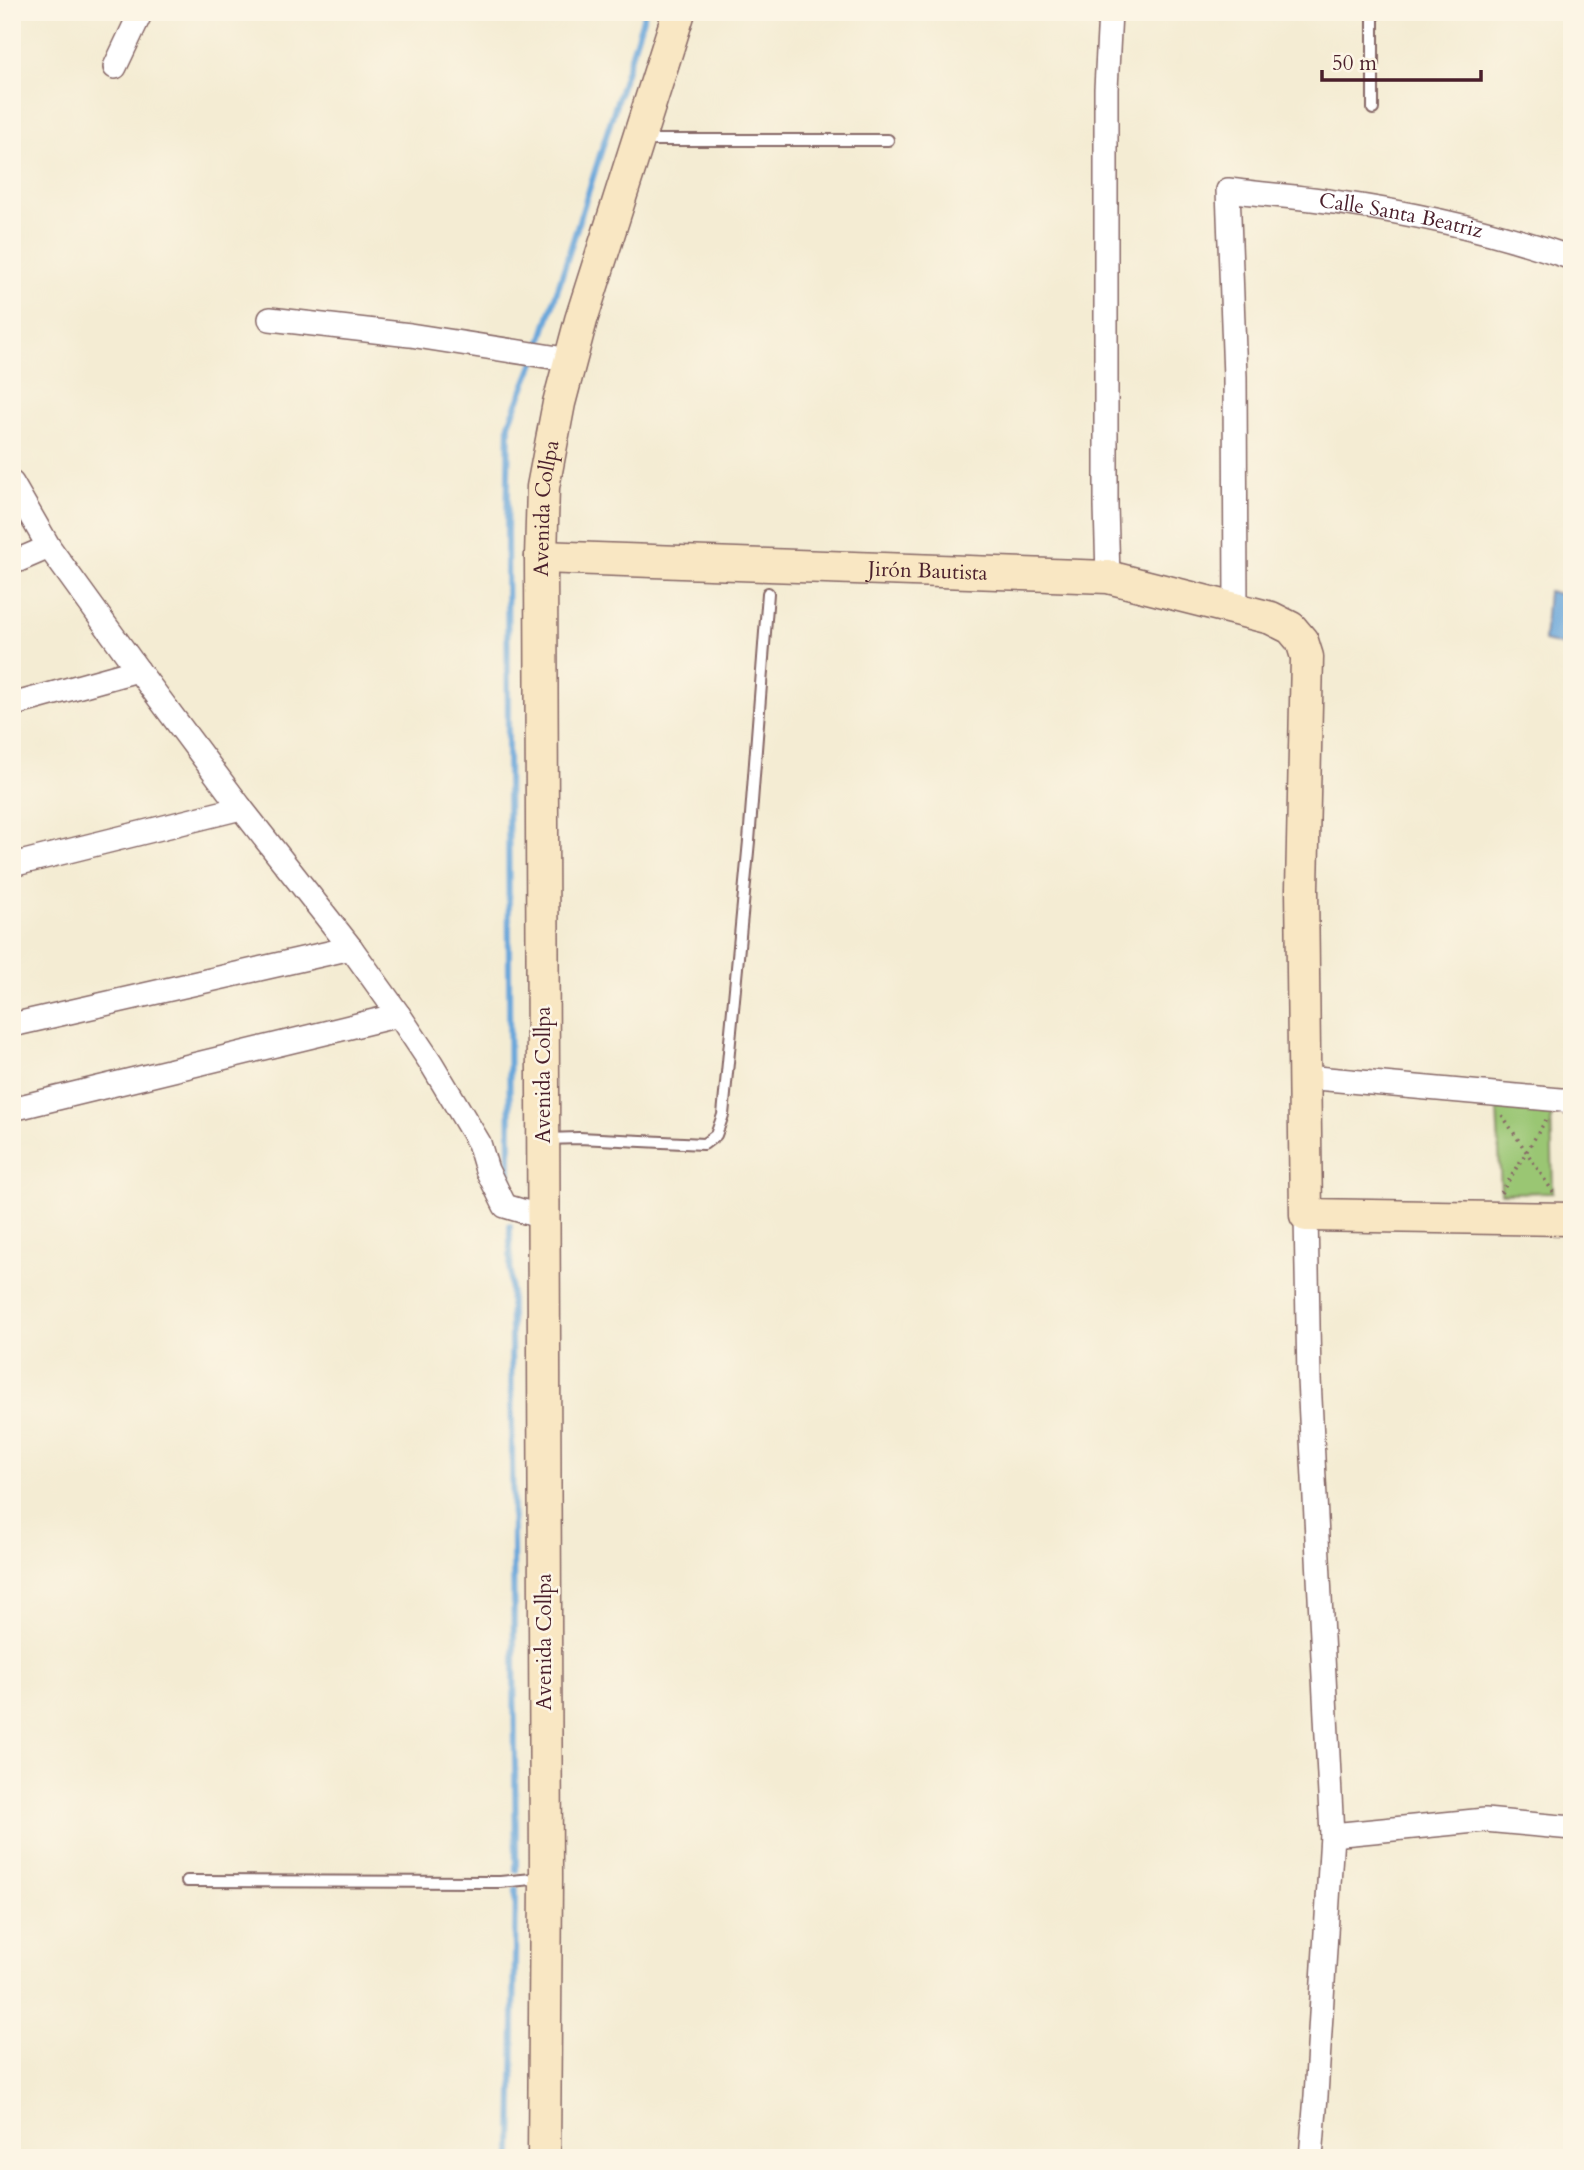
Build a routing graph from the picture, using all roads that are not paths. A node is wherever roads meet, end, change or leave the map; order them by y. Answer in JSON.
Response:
{"nodes":[{"id":1,"x":141,"y":12,"type":"edge"},
{"id":2,"x":679,"y":12,"type":"edge"},
{"id":3,"x":1110,"y":12,"type":"edge"},
{"id":4,"x":1373,"y":12,"type":"edge"},
{"id":5,"x":116,"y":67,"type":"dead end"},
{"id":6,"x":1373,"y":109,"type":"dead end"},
{"id":7,"x":888,"y":140,"type":"dead end"},
{"id":8,"x":639,"y":141,"type":"junction"},
{"id":9,"x":1572,"y":258,"type":"edge"},
{"id":10,"x":270,"y":319,"type":"dead end"},
{"id":11,"x":570,"y":360,"type":"junction"},
{"id":12,"x":12,"y":483,"type":"edge"},
{"id":13,"x":49,"y":547,"type":"junction"},
{"id":14,"x":541,"y":558,"type":"junction"},
{"id":15,"x":12,"y":563,"type":"edge"},
{"id":16,"x":1108,"y":577,"type":"junction"},
{"id":17,"x":768,"y":593,"type":"dead end"},
{"id":18,"x":1236,"y":608,"type":"junction"},
{"id":19,"x":138,"y":670,"type":"junction"},
{"id":20,"x":12,"y":705,"type":"edge"},
{"id":21,"x":241,"y":808,"type":"junction"},
{"id":22,"x":12,"y":865,"type":"edge"},
{"id":23,"x":351,"y":948,"type":"junction"},
{"id":24,"x":399,"y":1015,"type":"junction"},
{"id":25,"x":12,"y":1025,"type":"edge"},
{"id":26,"x":1305,"y":1077,"type":"junction"},
{"id":27,"x":1572,"y":1101,"type":"edge"},
{"id":28,"x":12,"y":1109,"type":"edge"},
{"id":29,"x":543,"y":1139,"type":"junction"},
{"id":30,"x":1306,"y":1215,"type":"junction"},
{"id":31,"x":542,"y":1217,"type":"junction"},
{"id":32,"x":1572,"y":1219,"type":"edge"},
{"id":33,"x":1572,"y":1828,"type":"edge"},
{"id":34,"x":1332,"y":1835,"type":"junction"},
{"id":35,"x":546,"y":1878,"type":"junction"},
{"id":36,"x":187,"y":1881,"type":"dead end"},
{"id":37,"x":544,"y":2158,"type":"edge"},
{"id":38,"x":1311,"y":2158,"type":"edge"}],
"edges":[{"from":1,"to":5,"type":"street"},
{"from":2,"to":8,"type":"main road","name":"Avenida Collpa"},
{"from":3,"to":16,"type":"street"},
{"from":4,"to":6,"type":"lane"},
{"from":7,"to":8,"type":"lane"},
{"from":8,"to":11,"type":"main road","name":"Avenida Collpa"},
{"from":9,"to":18,"type":"street","name":"Calle Santa Beatriz"},
{"from":10,"to":11,"type":"street"},
{"from":11,"to":14,"type":"main road","name":"Avenida Collpa"},
{"from":12,"to":13,"type":"street"},
{"from":13,"to":15,"type":"street"},
{"from":13,"to":19,"type":"street"},
{"from":14,"to":16,"type":"main road","name":"Jirón Bautista"},
{"from":14,"to":29,"type":"main road","name":"Avenida Collpa"},
{"from":16,"to":18,"type":"main road","name":"Jirón Bautista"},
{"from":17,"to":29,"type":"lane"},
{"from":18,"to":26,"type":"main road","name":"Jirón Bautista"},
{"from":19,"to":20,"type":"street"},
{"from":19,"to":21,"type":"street"},
{"from":21,"to":22,"type":"street"},
{"from":21,"to":23,"type":"street"},
{"from":23,"to":24,"type":"street"},
{"from":23,"to":25,"type":"street"},
{"from":24,"to":28,"type":"street"},
{"from":24,"to":31,"type":"street"},
{"from":26,"to":27,"type":"street"},
{"from":26,"to":30,"type":"main road"},
{"from":29,"to":31,"type":"main road","name":"Avenida Collpa"},
{"from":30,"to":32,"type":"main road"},
{"from":30,"to":34,"type":"street"},
{"from":31,"to":35,"type":"main road","name":"Avenida Collpa"},
{"from":33,"to":34,"type":"street"},
{"from":34,"to":38,"type":"street"},
{"from":35,"to":36,"type":"lane"},
{"from":35,"to":37,"type":"main road","name":"Avenida Collpa"}]}
